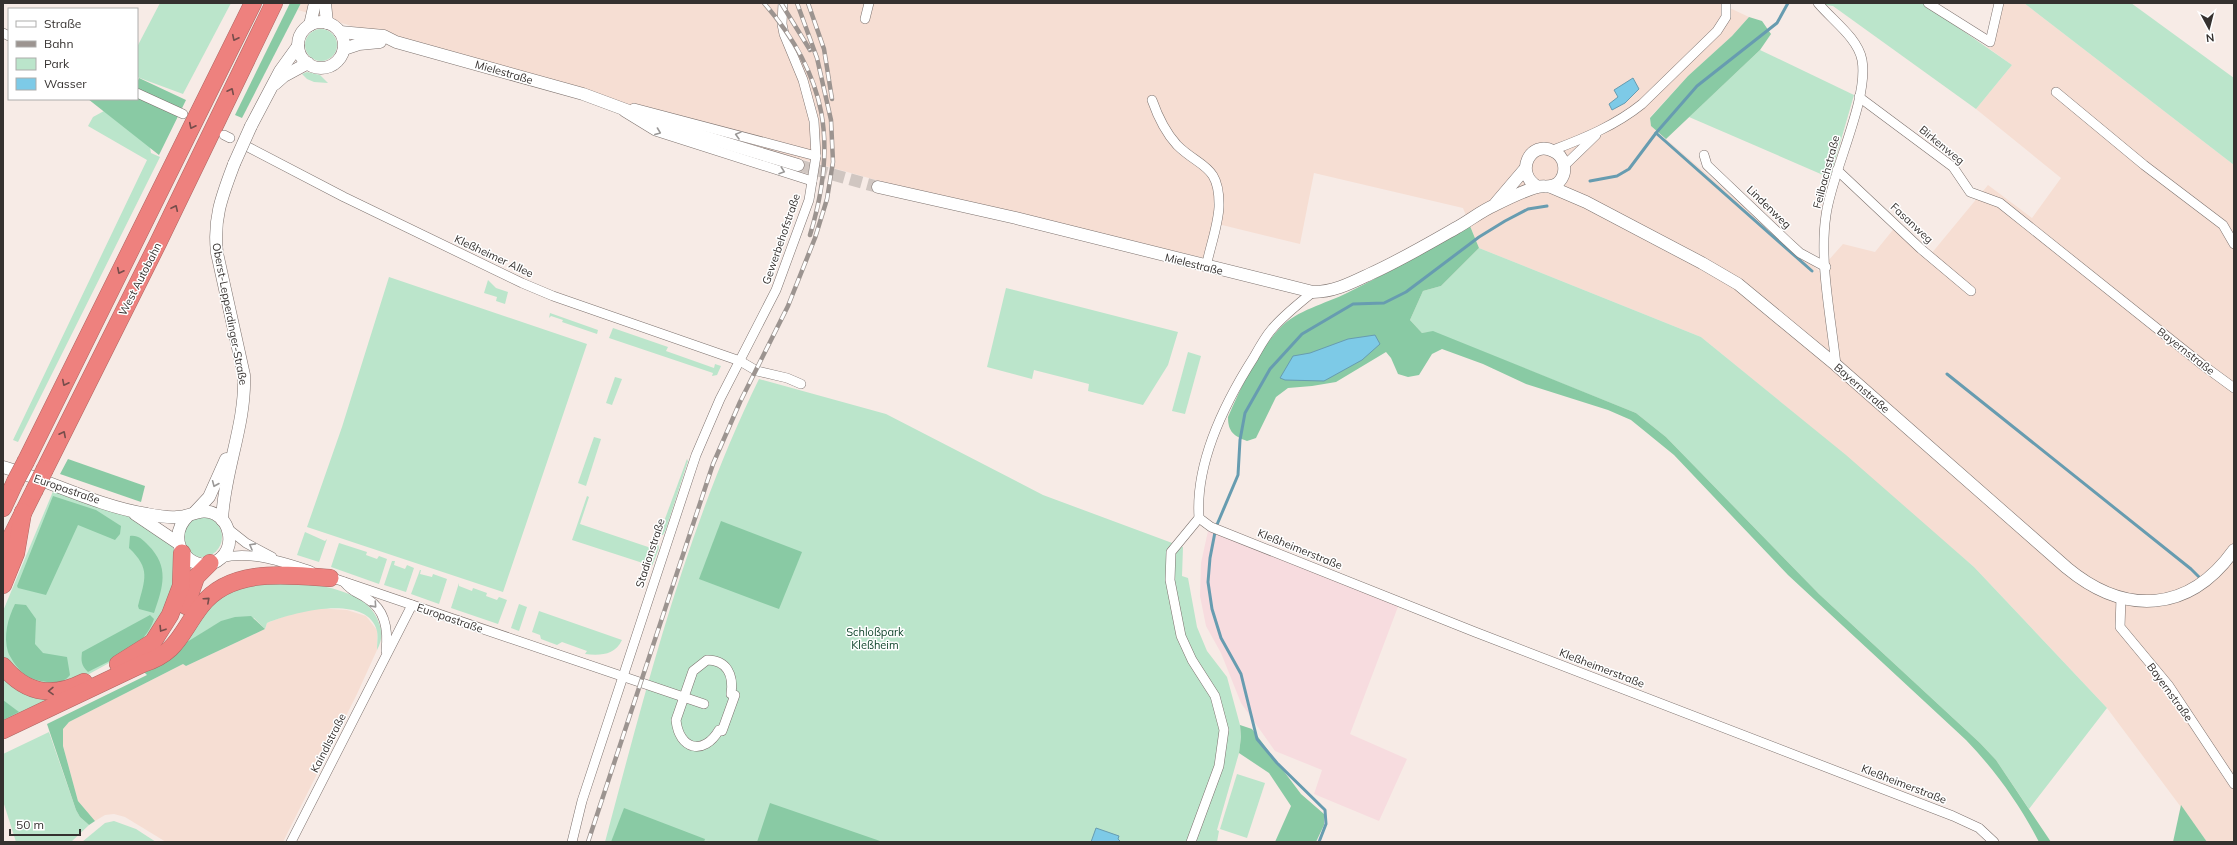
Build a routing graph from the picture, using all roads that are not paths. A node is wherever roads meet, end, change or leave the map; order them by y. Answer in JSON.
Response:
{"nodes":[{"id":1,"x":253,"y":3,"type":"edge"},
{"id":2,"x":274,"y":3,"type":"edge"},
{"id":3,"x":315,"y":3,"type":"edge"},
{"id":4,"x":325,"y":3,"type":"edge"},
{"id":5,"x":783,"y":3,"type":"edge"},
{"id":6,"x":869,"y":3,"type":"edge"},
{"id":7,"x":1726,"y":3,"type":"edge"},
{"id":8,"x":1818,"y":3,"type":"edge"},
{"id":9,"x":1928,"y":3,"type":"edge"},
{"id":10,"x":1999,"y":3,"type":"edge"},
{"id":11,"x":865,"y":19,"type":"dead end"},
{"id":12,"x":327,"y":23,"type":"junction"},
{"id":13,"x":310,"y":25,"type":"junction"},
{"id":14,"x":340,"y":32,"type":"junction"},
{"id":15,"x":396,"y":42,"type":"junction"},
{"id":16,"x":298,"y":46,"type":"junction"},
{"id":17,"x":344,"y":49,"type":"junction"},
{"id":18,"x":308,"y":63,"type":"junction"},
{"id":19,"x":274,"y":84,"type":"junction"},
{"id":20,"x":2056,"y":92,"type":"dead end"},
{"id":21,"x":138,"y":93,"type":"edge"},
{"id":22,"x":1859,"y":97,"type":"junction"},
{"id":23,"x":1152,"y":100,"type":"dead end"},
{"id":24,"x":613,"y":105,"type":"junction"},
{"id":25,"x":183,"y":114,"type":"dead end"},
{"id":26,"x":1600,"y":131,"type":"junction"},
{"id":27,"x":248,"y":147,"type":"dead end"},
{"id":28,"x":1553,"y":150,"type":"junction"},
{"id":29,"x":1704,"y":155,"type":"dead end"},
{"id":30,"x":816,"y":156,"type":"junction"},
{"id":31,"x":798,"y":164,"type":"tunnel mouth"},
{"id":32,"x":1564,"y":166,"type":"junction"},
{"id":33,"x":1525,"y":169,"type":"junction"},
{"id":34,"x":1837,"y":170,"type":"junction"},
{"id":35,"x":1562,"y":179,"type":"junction"},
{"id":36,"x":812,"y":181,"type":"junction"},
{"id":37,"x":878,"y":187,"type":"tunnel mouth"},
{"id":38,"x":1538,"y":187,"type":"junction"},
{"id":39,"x":1551,"y":187,"type":"junction"},
{"id":40,"x":1586,"y":202,"type":"junction"},
{"id":41,"x":1494,"y":205,"type":"junction"},
{"id":42,"x":2027,"y":224,"type":"joint"},
{"id":43,"x":2234,"y":244,"type":"edge"},
{"id":44,"x":1206,"y":267,"type":"junction"},
{"id":45,"x":1826,"y":267,"type":"junction"},
{"id":46,"x":1971,"y":291,"type":"dead end"},
{"id":47,"x":1312,"y":292,"type":"junction"},
{"id":48,"x":740,"y":361,"type":"junction"},
{"id":49,"x":1836,"y":365,"type":"junction"},
{"id":50,"x":801,"y":384,"type":"dead end"},
{"id":51,"x":2234,"y":388,"type":"edge"},
{"id":52,"x":237,"y":436,"type":"junction"},
{"id":53,"x":3,"y":467,"type":"edge"},
{"id":54,"x":8,"y":496,"type":"edge"},
{"id":55,"x":23,"y":512,"type":"junction"},
{"id":56,"x":131,"y":512,"type":"junction"},
{"id":57,"x":191,"y":514,"type":"junction"},
{"id":58,"x":1199,"y":518,"type":"junction"},
{"id":59,"x":225,"y":524,"type":"junction"},
{"id":60,"x":180,"y":548,"type":"junction"},
{"id":61,"x":2234,"y":550,"type":"edge"},
{"id":62,"x":3,"y":553,"type":"edge"},
{"id":63,"x":215,"y":560,"type":"junction"},
{"id":64,"x":278,"y":560,"type":"junction"},
{"id":65,"x":337,"y":580,"type":"junction"},
{"id":66,"x":3,"y":585,"type":"edge"},
{"id":67,"x":2121,"y":598,"type":"junction"},
{"id":68,"x":412,"y":605,"type":"junction"},
{"id":69,"x":385,"y":655,"type":"junction"},
{"id":70,"x":142,"y":664,"type":"junction"},
{"id":71,"x":3,"y":666,"type":"edge"},
{"id":72,"x":622,"y":676,"type":"junction"},
{"id":73,"x":683,"y":696,"type":"junction"},
{"id":74,"x":704,"y":704,"type":"dead end"},
{"id":75,"x":3,"y":730,"type":"edge"},
{"id":76,"x":2234,"y":784,"type":"edge"},
{"id":77,"x":291,"y":842,"type":"edge"},
{"id":78,"x":572,"y":842,"type":"edge"},
{"id":79,"x":1191,"y":842,"type":"edge"},
{"id":80,"x":1994,"y":842,"type":"edge"}],
"edges":[{"from":1,"to":54,"type":"highway","name":"West Autobahn","one_way":true,"bridge":true},
{"from":55,"to":2,"type":"highway","name":"West Autobahn","one_way":true,"bridge":true},
{"from":3,"to":13,"type":"street","name":"Oberst-Lepperdinger-Straße"},
{"from":4,"to":12,"type":"street"},
{"from":5,"to":30,"type":"street","name":"Gewerbehofstraße"},
{"from":6,"to":11,"type":"street"},
{"from":7,"to":26,"type":"street"},
{"from":8,"to":22,"type":"street","name":"Feilbachstraße"},
{"from":9,"to":10,"type":"street"},
{"from":12,"to":13,"type":"street"},
{"from":12,"to":14,"type":"street"},
{"from":13,"to":16,"type":"street","name":"Oberst-Lepperdinger-Straße"},
{"from":14,"to":15,"type":"street","name":"Mielestraße"},
{"from":14,"to":17,"type":"street"},
{"from":15,"to":17,"type":"street","name":"Mielestraße"},
{"from":15,"to":24,"type":"street","name":"Mielestraße"},
{"from":16,"to":18,"type":"street"},
{"from":16,"to":19,"type":"street","name":"Oberst-Lepperdinger-Straße"},
{"from":17,"to":18,"type":"street"},
{"from":18,"to":19,"type":"street","name":"Oberst-Lepperdinger-Straße"},
{"from":19,"to":52,"type":"street","name":"Oberst-Lepperdinger-Straße","bridge":true},
{"from":20,"to":43,"type":"street"},
{"from":21,"to":25,"type":"street"},
{"from":22,"to":34,"type":"street","name":"Feilbachstraße"},
{"from":22,"to":42,"type":"street","name":"Birkenweg"},
{"from":23,"to":44,"type":"street"},
{"from":30,"to":24,"type":"street","name":"Mielestraße","one_way":true},
{"from":24,"to":31,"type":"street","name":"Mielestraße"},
{"from":24,"to":36,"type":"street","name":"Mielestraße","one_way":true},
{"from":26,"to":28,"type":"street"},
{"from":26,"to":32,"type":"street"},
{"from":27,"to":48,"type":"street","name":"Kleßheimer Allee"},
{"from":28,"to":32,"type":"street"},
{"from":28,"to":33,"type":"street","name":"Mielestraße"},
{"from":29,"to":45,"type":"street","name":"Lindenweg"},
{"from":30,"to":36,"type":"street","name":"Gewerbehofstraße"},
{"from":32,"to":35,"type":"street"},
{"from":33,"to":38,"type":"street"},
{"from":33,"to":41,"type":"street","name":"Mielestraße"},
{"from":34,"to":45,"type":"street","name":"Feilbachstraße"},
{"from":34,"to":46,"type":"street","name":"Fasanweg"},
{"from":35,"to":39,"type":"street"},
{"from":35,"to":40,"type":"street","name":"Bayernstraße"},
{"from":36,"to":48,"type":"street","name":"Gewerbehofstraße"},
{"from":37,"to":44,"type":"street","name":"Mielestraße"},
{"from":38,"to":39,"type":"street","name":"Mielestraße"},
{"from":38,"to":41,"type":"street","name":"Mielestraße"},
{"from":39,"to":40,"type":"street","name":"Bayernstraße"},
{"from":40,"to":49,"type":"street","name":"Bayernstraße"},
{"from":41,"to":47,"type":"street","name":"Mielestraße"},
{"from":42,"to":51,"type":"street","name":"Bayernstraße"},
{"from":44,"to":47,"type":"street","name":"Mielestraße"},
{"from":45,"to":49,"type":"street","name":"Feilbachstraße"},
{"from":47,"to":58,"type":"street"},
{"from":48,"to":50,"type":"street","name":"Kleßheimer Allee"},
{"from":48,"to":72,"type":"street","name":"Stadionstraße"},
{"from":49,"to":67,"type":"street","name":"Bayernstraße"},
{"from":52,"to":57,"type":"street","name":"Oberst-Lepperdinger-Straße","one_way":true},
{"from":52,"to":59,"type":"street","name":"Oberst-Lepperdinger-Straße"},
{"from":53,"to":56,"type":"street","name":"Europastraße"},
{"from":55,"to":62,"type":"highway","name":"West Autobahn"},
{"from":55,"to":66,"type":"highway"},
{"from":56,"to":57,"type":"street","name":"Europastraße"},
{"from":56,"to":60,"type":"street","name":"Europastraße"},
{"from":57,"to":59,"type":"street","name":"Europastraße"},
{"from":57,"to":60,"type":"street"},
{"from":58,"to":79,"type":"street"},
{"from":58,"to":80,"type":"street","name":"Kleßheimerstraße"},
{"from":59,"to":63,"type":"street"},
{"from":64,"to":59,"type":"street","name":"Europastraße","one_way":true},
{"from":60,"to":63,"type":"street","name":"Europastraße"},
{"from":60,"to":71,"type":"highway","one_way":true},
{"from":61,"to":67,"type":"street","name":"Bayernstraße"},
{"from":63,"to":64,"type":"street","name":"Europastraße"},
{"from":63,"to":70,"type":"highway"},
{"from":64,"to":65,"type":"street","name":"Europastraße"},
{"from":65,"to":68,"type":"street","name":"Europastraße"},
{"from":65,"to":69,"type":"street","name":"Kaindlstraße","one_way":true},
{"from":70,"to":65,"type":"highway","one_way":true},
{"from":67,"to":76,"type":"street","name":"Bayernstraße"},
{"from":68,"to":69,"type":"street","name":"Kaindlstraße"},
{"from":68,"to":72,"type":"street","name":"Europastraße"},
{"from":69,"to":77,"type":"street","name":"Kaindlstraße"},
{"from":70,"to":75,"type":"highway"},
{"from":72,"to":73,"type":"street"},
{"from":72,"to":78,"type":"street"},
{"from":73,"to":73,"type":"street"},
{"from":73,"to":74,"type":"street"}]}
